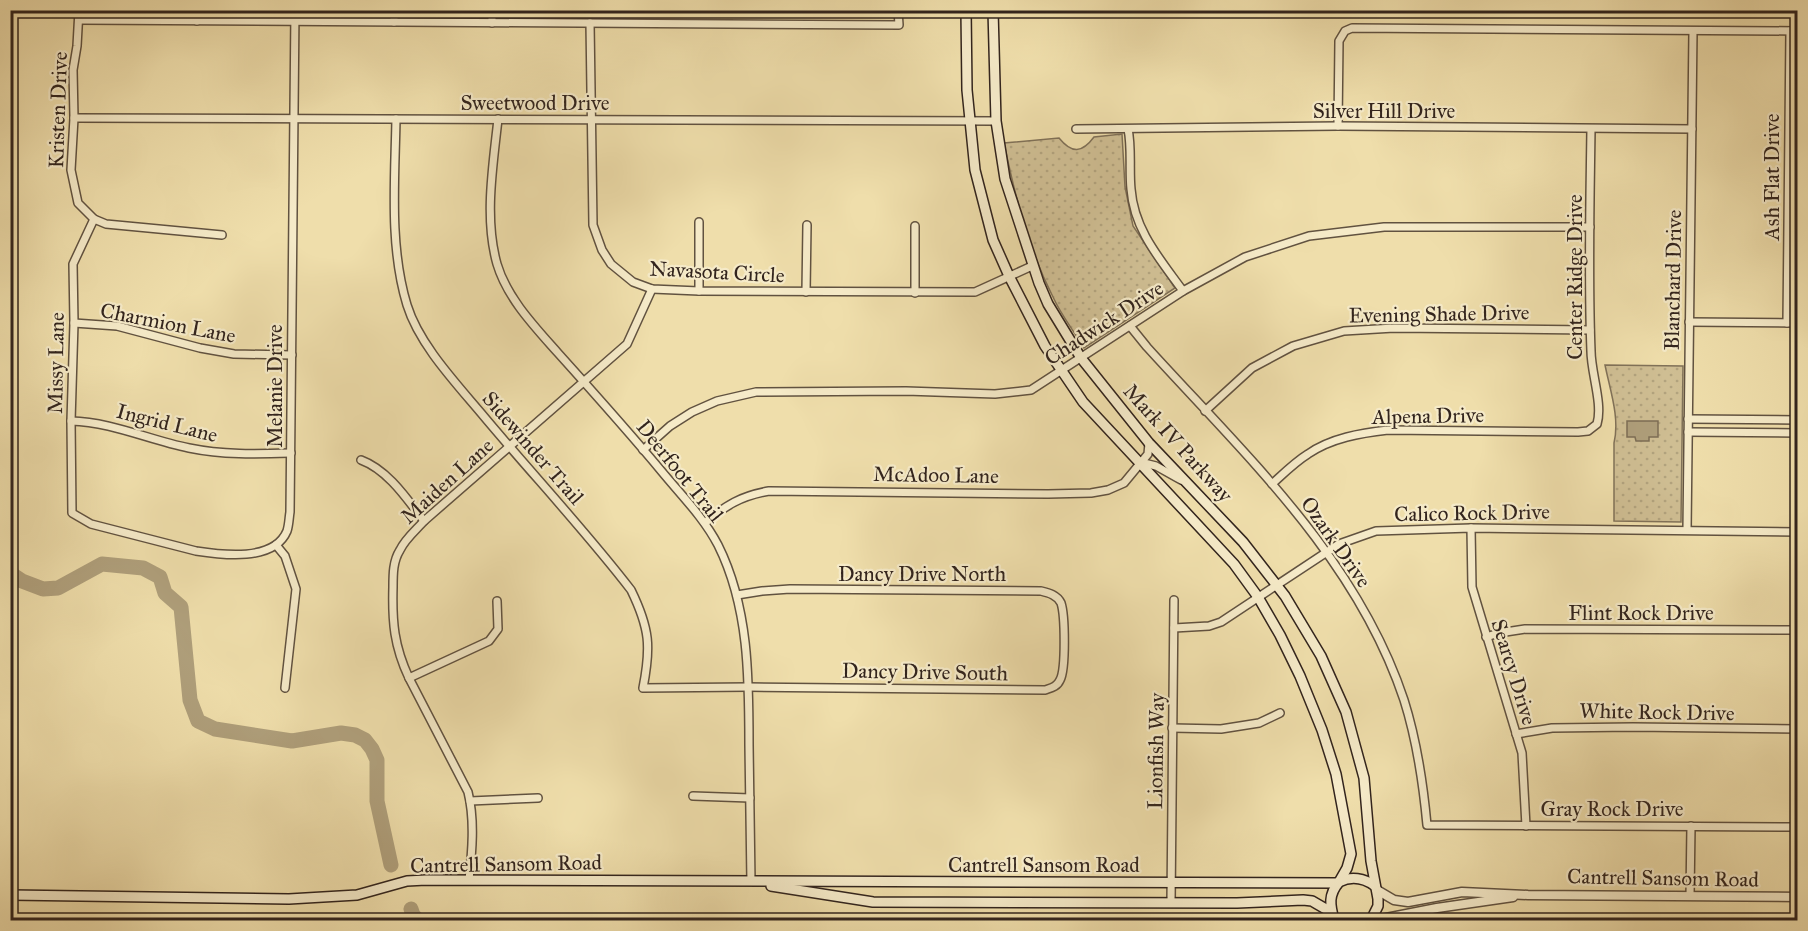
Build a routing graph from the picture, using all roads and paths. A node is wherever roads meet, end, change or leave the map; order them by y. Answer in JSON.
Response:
{"nodes":[{"id":1,"x":79,"y":10,"type":"edge"},
{"id":2,"x":198,"y":10,"type":"edge"},
{"id":3,"x":295,"y":10,"type":"edge"},
{"id":4,"x":394,"y":10,"type":"edge"},
{"id":5,"x":492,"y":10,"type":"edge"},
{"id":6,"x":898,"y":10,"type":"edge"},
{"id":7,"x":966,"y":10,"type":"edge"},
{"id":8,"x":993,"y":10,"type":"edge"},
{"id":9,"x":79,"y":20,"type":"junction"},
{"id":10,"x":197,"y":21,"type":"junction"},
{"id":11,"x":295,"y":21,"type":"junction"},
{"id":12,"x":394,"y":22,"type":"junction"},
{"id":13,"x":492,"y":22,"type":"junction"},
{"id":14,"x":590,"y":23,"type":"junction"},
{"id":15,"x":1693,"y":31,"type":"junction"},
{"id":16,"x":1793,"y":31,"type":"edge"},
{"id":17,"x":74,"y":118,"type":"junction"},
{"id":18,"x":294,"y":118,"type":"junction"},
{"id":19,"x":396,"y":119,"type":"junction"},
{"id":20,"x":498,"y":119,"type":"junction"},
{"id":21,"x":592,"y":120,"type":"junction"},
{"id":22,"x":970,"y":121,"type":"junction"},
{"id":23,"x":996,"y":121,"type":"junction"},
{"id":24,"x":1338,"y":126,"type":"junction"},
{"id":25,"x":1076,"y":129,"type":"dead end"},
{"id":26,"x":1128,"y":129,"type":"junction"},
{"id":27,"x":1591,"y":129,"type":"junction"},
{"id":28,"x":1692,"y":129,"type":"junction"},
{"id":29,"x":94,"y":219,"type":"junction"},
{"id":30,"x":699,"y":222,"type":"dead end"},
{"id":31,"x":807,"y":225,"type":"dead end"},
{"id":32,"x":915,"y":226,"type":"dead end"},
{"id":33,"x":1590,"y":226,"type":"junction"},
{"id":34,"x":222,"y":235,"type":"dead end"},
{"id":35,"x":1032,"y":266,"type":"junction"},
{"id":36,"x":1009,"y":276,"type":"junction"},
{"id":37,"x":652,"y":289,"type":"junction"},
{"id":38,"x":699,"y":291,"type":"junction"},
{"id":39,"x":1183,"y":291,"type":"junction"},
{"id":40,"x":806,"y":292,"type":"junction"},
{"id":41,"x":915,"y":293,"type":"junction"},
{"id":42,"x":1689,"y":322,"type":"junction"},
{"id":43,"x":74,"y":323,"type":"junction"},
{"id":44,"x":1787,"y":323,"type":"junction"},
{"id":45,"x":1797,"y":323,"type":"edge"},
{"id":46,"x":1130,"y":326,"type":"junction"},
{"id":47,"x":1590,"y":330,"type":"junction"},
{"id":48,"x":292,"y":355,"type":"junction"},
{"id":49,"x":1081,"y":358,"type":"junction"},
{"id":50,"x":1062,"y":371,"type":"junction"},
{"id":51,"x":584,"y":382,"type":"junction"},
{"id":52,"x":1205,"y":411,"type":"junction"},
{"id":53,"x":1688,"y":419,"type":"junction"},
{"id":54,"x":1795,"y":420,"type":"edge"},
{"id":55,"x":71,"y":421,"type":"junction"},
{"id":56,"x":1597,"y":424,"type":"joint"},
{"id":57,"x":1688,"y":432,"type":"junction"},
{"id":58,"x":1795,"y":433,"type":"edge"},
{"id":59,"x":1149,"y":443,"type":"junction"},
{"id":60,"x":509,"y":447,"type":"junction"},
{"id":61,"x":643,"y":450,"type":"junction"},
{"id":62,"x":291,"y":453,"type":"junction"},
{"id":63,"x":361,"y":460,"type":"dead end"},
{"id":64,"x":1140,"y":462,"type":"junction"},
{"id":65,"x":1188,"y":484,"type":"junction"},
{"id":66,"x":1272,"y":484,"type":"junction"},
{"id":67,"x":424,"y":521,"type":"junction"},
{"id":68,"x":705,"y":523,"type":"junction"},
{"id":69,"x":1471,"y":528,"type":"junction"},
{"id":70,"x":1687,"y":530,"type":"junction"},
{"id":71,"x":1797,"y":532,"type":"edge"},
{"id":72,"x":276,"y":545,"type":"junction"},
{"id":73,"x":1327,"y":552,"type":"junction"},
{"id":74,"x":1278,"y":586,"type":"junction"},
{"id":75,"x":736,"y":595,"type":"junction"},
{"id":76,"x":1258,"y":597,"type":"junction"},
{"id":77,"x":1174,"y":600,"type":"dead end"},
{"id":78,"x":497,"y":601,"type":"dead end"},
{"id":79,"x":1174,"y":628,"type":"junction"},
{"id":80,"x":1797,"y":630,"type":"edge"},
{"id":81,"x":1486,"y":638,"type":"junction"},
{"id":82,"x":1064,"y":644,"type":"joint"},
{"id":83,"x":409,"y":678,"type":"junction"},
{"id":84,"x":749,"y":687,"type":"junction"},
{"id":85,"x":285,"y":688,"type":"dead end"},
{"id":86,"x":1280,"y":713,"type":"dead end"},
{"id":87,"x":1172,"y":728,"type":"junction"},
{"id":88,"x":1797,"y":729,"type":"edge"},
{"id":89,"x":1516,"y":734,"type":"junction"},
{"id":90,"x":693,"y":796,"type":"dead end"},
{"id":91,"x":538,"y":798,"type":"dead end"},
{"id":92,"x":750,"y":798,"type":"junction"},
{"id":93,"x":470,"y":801,"type":"junction"},
{"id":94,"x":1427,"y":825,"type":"joint"},
{"id":95,"x":1526,"y":826,"type":"junction"},
{"id":96,"x":1691,"y":826,"type":"junction"},
{"id":97,"x":1797,"y":827,"type":"edge"},
{"id":98,"x":469,"y":880,"type":"junction"},
{"id":99,"x":751,"y":881,"type":"junction"},
{"id":100,"x":880,"y":882,"type":"junction"},
{"id":101,"x":1338,"y":882,"type":"junction"},
{"id":102,"x":1063,"y":883,"type":"junction"},
{"id":103,"x":1170,"y":884,"type":"junction"},
{"id":104,"x":1376,"y":888,"type":"junction"},
{"id":105,"x":10,"y":895,"type":"edge"},
{"id":106,"x":1528,"y":895,"type":"junction"},
{"id":107,"x":1690,"y":896,"type":"junction"},
{"id":108,"x":1797,"y":897,"type":"edge"},
{"id":109,"x":880,"y":902,"type":"junction"},
{"id":110,"x":1063,"y":903,"type":"junction"},
{"id":111,"x":1170,"y":903,"type":"junction"},
{"id":112,"x":1334,"y":917,"type":"edge"},
{"id":113,"x":1371,"y":921,"type":"edge"},
{"id":114,"x":1376,"y":921,"type":"edge"}],
"edges":[{"from":1,"to":9,"type":"street","name":"Kristen Drive"},
{"from":2,"to":10,"type":"street"},
{"from":3,"to":11,"type":"street","name":"Melanie Drive"},
{"from":4,"to":12,"type":"street"},
{"from":5,"to":13,"type":"street"},
{"from":6,"to":14,"type":"street"},
{"from":7,"to":22,"type":"main road","name":"Mark IV Parkway"},
{"from":8,"to":23,"type":"main road","name":"Mark IV Parkway"},
{"from":9,"to":10,"type":"street"},
{"from":9,"to":17,"type":"street","name":"Kristen Drive"},
{"from":10,"to":11,"type":"street"},
{"from":11,"to":12,"type":"street"},
{"from":11,"to":18,"type":"street","name":"Melanie Drive"},
{"from":12,"to":13,"type":"street"},
{"from":13,"to":14,"type":"street"},
{"from":14,"to":21,"type":"street","name":"Navasota Circle"},
{"from":15,"to":16,"type":"street"},
{"from":15,"to":24,"type":"street"},
{"from":15,"to":28,"type":"street","name":"Blanchard Drive"},
{"from":16,"to":44,"type":"street","name":"Ash Flat Drive"},
{"from":17,"to":18,"type":"street","name":"Sweetwood Drive"},
{"from":17,"to":29,"type":"street","name":"Kristen Drive"},
{"from":18,"to":19,"type":"street","name":"Sweetwood Drive"},
{"from":18,"to":48,"type":"street","name":"Melanie Drive"},
{"from":19,"to":20,"type":"street","name":"Sweetwood Drive"},
{"from":19,"to":60,"type":"street","name":"Sidewinder Trail"},
{"from":20,"to":21,"type":"street","name":"Sweetwood Drive"},
{"from":20,"to":51,"type":"street","name":"Deerfoot Trail"},
{"from":21,"to":22,"type":"street","name":"Sweetwood Drive"},
{"from":21,"to":37,"type":"street","name":"Navasota Circle"},
{"from":22,"to":23,"type":"street","name":"Sweetwood Drive"},
{"from":22,"to":36,"type":"main road","name":"Mark IV Parkway"},
{"from":23,"to":35,"type":"main road","name":"Mark IV Parkway"},
{"from":24,"to":26,"type":"street","name":"Silver Hill Drive"},
{"from":24,"to":27,"type":"street","name":"Silver Hill Drive"},
{"from":25,"to":26,"type":"street","name":"Silver Hill Drive"},
{"from":26,"to":39,"type":"street"},
{"from":27,"to":28,"type":"street","name":"Silver Hill Drive"},
{"from":27,"to":33,"type":"street","name":"Center Ridge Drive"},
{"from":28,"to":42,"type":"street","name":"Blanchard Drive"},
{"from":29,"to":34,"type":"street"},
{"from":29,"to":43,"type":"street","name":"Missy Lane"},
{"from":30,"to":38,"type":"street"},
{"from":31,"to":40,"type":"street"},
{"from":32,"to":41,"type":"street"},
{"from":33,"to":39,"type":"street","name":"Chadwick Drive"},
{"from":33,"to":47,"type":"street","name":"Center Ridge Drive"},
{"from":35,"to":36,"type":"street","name":"Navasota Circle"},
{"from":35,"to":49,"type":"main road","name":"Mark IV Parkway"},
{"from":36,"to":41,"type":"street","name":"Navasota Circle"},
{"from":36,"to":50,"type":"main road","name":"Mark IV Parkway"},
{"from":37,"to":38,"type":"street","name":"Navasota Circle"},
{"from":37,"to":51,"type":"street","name":"Maiden Lane"},
{"from":38,"to":40,"type":"street","name":"Navasota Circle"},
{"from":39,"to":46,"type":"street","name":"Chadwick Drive"},
{"from":40,"to":41,"type":"street","name":"Navasota Circle"},
{"from":42,"to":44,"type":"street"},
{"from":42,"to":53,"type":"street","name":"Blanchard Drive"},
{"from":43,"to":48,"type":"street","name":"Charmion Lane"},
{"from":43,"to":55,"type":"street","name":"Missy Lane"},
{"from":44,"to":45,"type":"street"},
{"from":46,"to":49,"type":"street","name":"Chadwick Drive"},
{"from":46,"to":52,"type":"street","name":"Ozark Drive"},
{"from":47,"to":52,"type":"street","name":"Evening Shade Drive"},
{"from":47,"to":56,"type":"street","name":"Center Ridge Drive"},
{"from":48,"to":62,"type":"street","name":"Melanie Drive"},
{"from":49,"to":50,"type":"street","name":"Chadwick Drive"},
{"from":49,"to":59,"type":"main road","name":"Mark IV Parkway"},
{"from":50,"to":61,"type":"street","name":"Chadwick Drive"},
{"from":50,"to":64,"type":"main road","name":"Mark IV Parkway"},
{"from":51,"to":60,"type":"street","name":"Maiden Lane"},
{"from":51,"to":61,"type":"street","name":"Deerfoot Trail"},
{"from":52,"to":66,"type":"street","name":"Ozark Drive"},
{"from":53,"to":54,"type":"street"},
{"from":53,"to":57,"type":"street","name":"Blanchard Drive"},
{"from":54,"to":58,"type":"street"},
{"from":55,"to":62,"type":"street","name":"Ingrid Lane"},
{"from":55,"to":72,"type":"street","name":"Missy Lane"},
{"from":56,"to":66,"type":"street","name":"Alpena Drive"},
{"from":57,"to":58,"type":"street"},
{"from":57,"to":70,"type":"street","name":"Blanchard Drive"},
{"from":59,"to":64,"type":"street","name":"McAdoo Lane"},
{"from":59,"to":65,"type":"main road","name":"Mark IV Parkway"},
{"from":60,"to":67,"type":"street","name":"Maiden Lane"},
{"from":60,"to":84,"type":"street","name":"Sidewinder Trail"},
{"from":61,"to":68,"type":"street","name":"Deerfoot Trail"},
{"from":62,"to":72,"type":"street","name":"Melanie Drive"},
{"from":63,"to":67,"type":"street"},
{"from":64,"to":65,"type":"street"},
{"from":64,"to":68,"type":"street","name":"McAdoo Lane"},
{"from":64,"to":76,"type":"main road","name":"Mark IV Parkway"},
{"from":65,"to":74,"type":"main road","name":"Mark IV Parkway"},
{"from":66,"to":73,"type":"street","name":"Ozark Drive"},
{"from":67,"to":83,"type":"street","name":"Maiden Lane"},
{"from":68,"to":75,"type":"street","name":"Deerfoot Trail"},
{"from":69,"to":70,"type":"street","name":"Calico Rock Drive"},
{"from":69,"to":73,"type":"street","name":"Calico Rock Drive"},
{"from":69,"to":81,"type":"street","name":"Searcy Drive"},
{"from":70,"to":71,"type":"street","name":"Calico Rock Drive"},
{"from":72,"to":85,"type":"street"},
{"from":73,"to":74,"type":"street","name":"Calico Rock Drive"},
{"from":73,"to":94,"type":"street","name":"Ozark Drive"},
{"from":74,"to":76,"type":"street","name":"Calico Rock Drive"},
{"from":74,"to":104,"type":"main road","name":"Mark IV Parkway"},
{"from":75,"to":82,"type":"street","name":"Dancy Drive North"},
{"from":75,"to":84,"type":"street","name":"Deerfoot Trail"},
{"from":76,"to":79,"type":"street","name":"Calico Rock Drive"},
{"from":76,"to":101,"type":"main road","name":"Mark IV Parkway"},
{"from":77,"to":79,"type":"street","name":"Lionfish Way"},
{"from":78,"to":83,"type":"street"},
{"from":79,"to":87,"type":"street","name":"Lionfish Way"},
{"from":80,"to":81,"type":"street","name":"Flint Rock Drive"},
{"from":81,"to":89,"type":"street","name":"Searcy Drive"},
{"from":82,"to":84,"type":"street","name":"Dancy Drive South"},
{"from":83,"to":93,"type":"street","name":"Maiden Lane"},
{"from":84,"to":92,"type":"street","name":"Deerfoot Trail"},
{"from":86,"to":87,"type":"street"},
{"from":87,"to":103,"type":"street","name":"Lionfish Way"},
{"from":88,"to":89,"type":"street","name":"White Rock Drive"},
{"from":89,"to":95,"type":"street","name":"Searcy Drive"},
{"from":90,"to":92,"type":"street"},
{"from":91,"to":93,"type":"street"},
{"from":92,"to":99,"type":"street","name":"Deerfoot Trail"},
{"from":93,"to":98,"type":"street","name":"Maiden Lane"},
{"from":94,"to":95,"type":"street","name":"Gray Rock Drive"},
{"from":95,"to":96,"type":"street","name":"Gray Rock Drive"},
{"from":96,"to":97,"type":"street","name":"Gray Rock Drive"},
{"from":96,"to":107,"type":"street"},
{"from":98,"to":99,"type":"main road","name":"Cantrell Sansom Road"},
{"from":98,"to":105,"type":"main road","name":"Cantrell Sansom Road"},
{"from":99,"to":100,"type":"main road","name":"Cantrell Sansom Road"},
{"from":99,"to":109,"type":"main road","name":"Cantrell Sansom Road"},
{"from":100,"to":102,"type":"main road","name":"Cantrell Sansom Road"},
{"from":100,"to":109,"type":"main road"},
{"from":101,"to":103,"type":"main road","name":"Cantrell Sansom Road"},
{"from":101,"to":104,"type":"main road","name":"Cantrell Sansom Road"},
{"from":101,"to":112,"type":"main road","name":"Mark IV Parkway"},
{"from":102,"to":103,"type":"main road","name":"Cantrell Sansom Road"},
{"from":102,"to":110,"type":"main road"},
{"from":103,"to":111,"type":"street","name":"Lionfish Way"},
{"from":104,"to":106,"type":"street","name":"Cantrell Sansom Road"},
{"from":104,"to":113,"type":"main road","name":"Mark IV Parkway"},
{"from":106,"to":107,"type":"street","name":"Cantrell Sansom Road"},
{"from":106,"to":114,"type":"street","name":"Cantrell Sansom Road"},
{"from":107,"to":108,"type":"street","name":"Cantrell Sansom Road"},
{"from":109,"to":110,"type":"main road","name":"Cantrell Sansom Road"},
{"from":110,"to":111,"type":"main road","name":"Cantrell Sansom Road"},
{"from":111,"to":112,"type":"main road","name":"Cantrell Sansom Road"}]}
